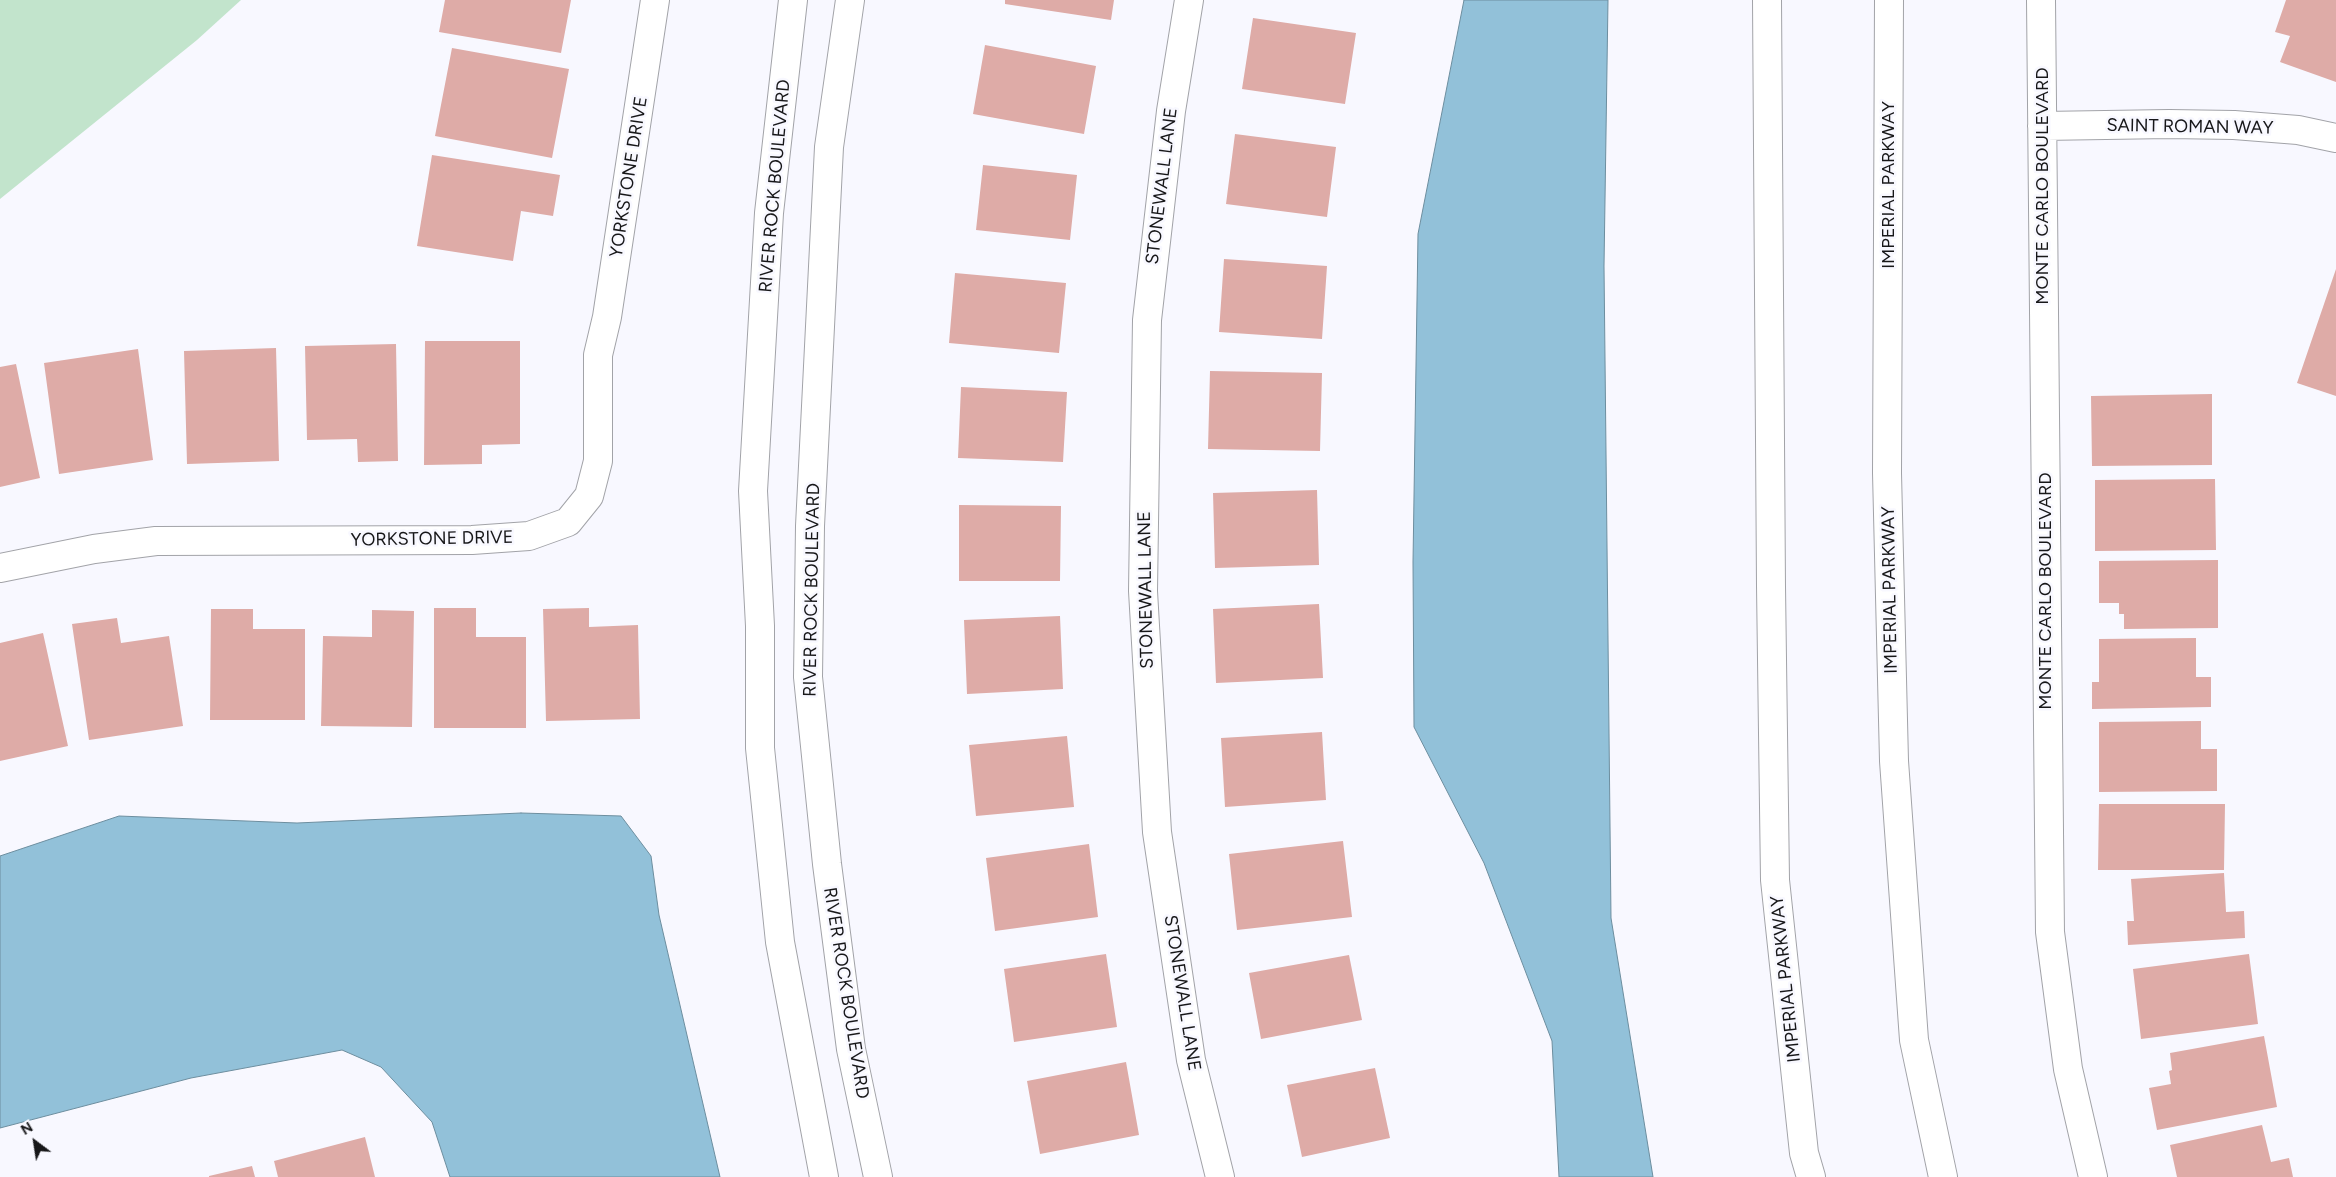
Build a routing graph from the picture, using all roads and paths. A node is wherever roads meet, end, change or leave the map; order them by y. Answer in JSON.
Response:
{"nodes":[{"id":1,"x":656,"y":0,"type":"edge"},
{"id":2,"x":793,"y":0,"type":"edge"},
{"id":3,"x":850,"y":0,"type":"edge"},
{"id":4,"x":1188,"y":0,"type":"edge"},
{"id":5,"x":1767,"y":0,"type":"edge"},
{"id":6,"x":1889,"y":0,"type":"edge"},
{"id":7,"x":2041,"y":0,"type":"edge"},
{"id":8,"x":2042,"y":126,"type":"junction"},
{"id":9,"x":2336,"y":138,"type":"edge"},
{"id":10,"x":0,"y":568,"type":"edge"},
{"id":11,"x":824,"y":1177,"type":"edge"},
{"id":12,"x":878,"y":1177,"type":"edge"},
{"id":13,"x":1220,"y":1177,"type":"edge"},
{"id":14,"x":1810,"y":1177,"type":"edge"},
{"id":15,"x":1943,"y":1177,"type":"edge"},
{"id":16,"x":2093,"y":1177,"type":"edge"}],
"edges":[{"from":1,"to":10,"type":"street","name":"YORKSTONE DRIVE"},
{"from":2,"to":11,"type":"street","name":"RIVER ROCK BOULEVARD"},
{"from":3,"to":12,"type":"street","name":"RIVER ROCK BOULEVARD"},
{"from":4,"to":13,"type":"street","name":"STONEWALL LANE"},
{"from":5,"to":14,"type":"street","name":"IMPERIAL PARKWAY"},
{"from":6,"to":15,"type":"street","name":"IMPERIAL PARKWAY"},
{"from":7,"to":8,"type":"street","name":"MONTE CARLO BOULEVARD"},
{"from":8,"to":9,"type":"street","name":"SAINT ROMAN WAY"},
{"from":8,"to":16,"type":"street","name":"MONTE CARLO BOULEVARD"}]}
